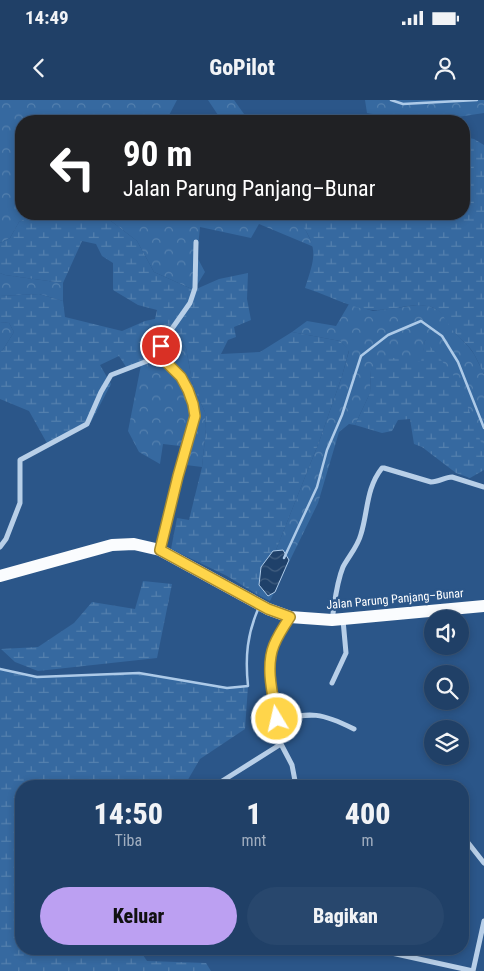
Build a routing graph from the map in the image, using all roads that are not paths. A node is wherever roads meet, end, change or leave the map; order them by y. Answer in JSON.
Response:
{"nodes":[{"id":1,"x":196,"y":242,"type":"dead end"},
{"id":2,"x":161,"y":346,"type":"junction"},
{"id":3,"x":484,"y":487,"type":"edge"},
{"id":4,"x":0,"y":547,"type":"edge"},
{"id":5,"x":160,"y":550,"type":"junction"},
{"id":6,"x":0,"y":576,"type":"edge"},
{"id":7,"x":484,"y":606,"type":"edge"},
{"id":8,"x":290,"y":617,"type":"junction"},
{"id":9,"x":338,"y":620,"type":"junction"},
{"id":10,"x":332,"y":683,"type":"dead end"},
{"id":11,"x":277,"y":719,"type":"junction"},
{"id":12,"x":354,"y":730,"type":"dead end"},
{"id":13,"x":281,"y":744,"type":"junction"},
{"id":14,"x":223,"y":780,"type":"edge"},
{"id":15,"x":295,"y":780,"type":"edge"},
{"id":16,"x":469,"y":844,"type":"edge"},
{"id":17,"x":484,"y":863,"type":"edge"},
{"id":18,"x":484,"y":921,"type":"edge"},
{"id":19,"x":401,"y":955,"type":"edge"},
{"id":20,"x":473,"y":971,"type":"edge"}],
"edges":[{"from":1,"to":2,"type":"street"},
{"from":2,"to":4,"type":"street"},
{"from":2,"to":5,"type":"street"},
{"from":3,"to":9,"type":"street"},
{"from":5,"to":6,"type":"main road","name":"Jalan Parung Panjang–Bunar"},
{"from":5,"to":8,"type":"main road","name":"Jalan Parung Panjang–Bunar"},
{"from":7,"to":9,"type":"main road","name":"Jalan Parung Panjang–Bunar"},
{"from":8,"to":9,"type":"main road","name":"Jalan Parung Panjang–Bunar"},
{"from":8,"to":11,"type":"street"},
{"from":9,"to":10,"type":"street"},
{"from":11,"to":12,"type":"street"},
{"from":11,"to":13,"type":"street"},
{"from":13,"to":14,"type":"street"},
{"from":13,"to":15,"type":"street"},
{"from":16,"to":17,"type":"street"},
{"from":18,"to":20,"type":"street"},
{"from":19,"to":20,"type":"street"}]}
